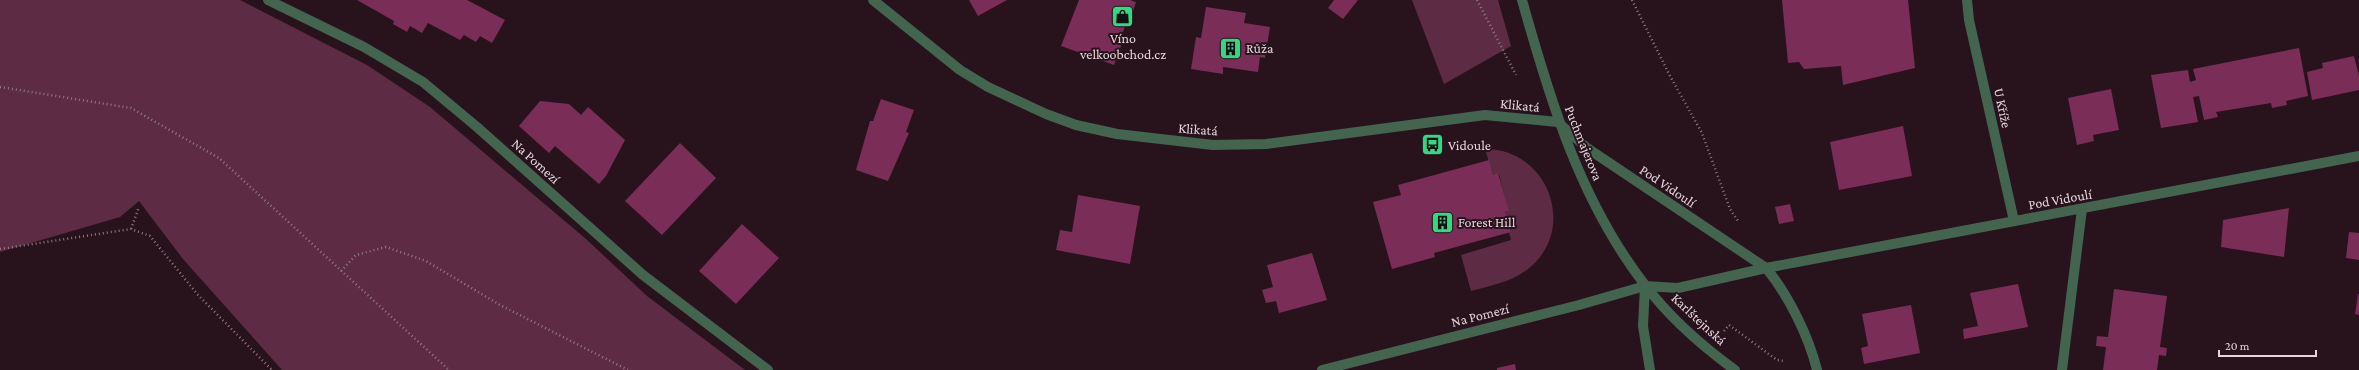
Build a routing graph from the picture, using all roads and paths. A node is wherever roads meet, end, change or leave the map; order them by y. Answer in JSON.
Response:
{"nodes":[{"id":1,"x":268,"y":0,"type":"edge"},
{"id":2,"x":873,"y":0,"type":"edge"},
{"id":3,"x":1477,"y":0,"type":"edge"},
{"id":4,"x":1522,"y":0,"type":"edge"},
{"id":5,"x":1632,"y":0,"type":"edge"},
{"id":6,"x":1967,"y":0,"type":"edge"},
{"id":7,"x":1516,"y":75,"type":"dead end"},
{"id":8,"x":0,"y":87,"type":"edge"},
{"id":9,"x":1558,"y":122,"type":"junction"},
{"id":10,"x":2359,"y":156,"type":"edge"},
{"id":11,"x":139,"y":207,"type":"dead end"},
{"id":12,"x":2082,"y":209,"type":"junction"},
{"id":13,"x":1738,"y":221,"type":"dead end"},
{"id":14,"x":2014,"y":221,"type":"junction"},
{"id":15,"x":131,"y":229,"type":"junction"},
{"id":16,"x":0,"y":249,"type":"edge"},
{"id":17,"x":1766,"y":268,"type":"junction"},
{"id":18,"x":341,"y":270,"type":"junction"},
{"id":19,"x":1645,"y":286,"type":"junction"},
{"id":20,"x":1724,"y":331,"type":"dead end"},
{"id":21,"x":1784,"y":361,"type":"dead end"},
{"id":22,"x":272,"y":370,"type":"edge"},
{"id":23,"x":448,"y":370,"type":"edge"},
{"id":24,"x":628,"y":370,"type":"edge"},
{"id":25,"x":768,"y":370,"type":"edge"},
{"id":26,"x":1322,"y":370,"type":"edge"},
{"id":27,"x":1650,"y":370,"type":"edge"},
{"id":28,"x":1736,"y":370,"type":"edge"},
{"id":29,"x":1817,"y":370,"type":"edge"},
{"id":30,"x":2062,"y":370,"type":"edge"}],
"edges":[{"from":1,"to":25,"type":"street","name":"Na Pomezí"},
{"from":2,"to":9,"type":"street","name":"Klikatá"},
{"from":3,"to":7,"type":"path"},
{"from":4,"to":9,"type":"street","name":"Puchmajerova"},
{"from":5,"to":13,"type":"path"},
{"from":6,"to":14,"type":"street","name":"U Kříže"},
{"from":8,"to":18,"type":"path"},
{"from":9,"to":17,"type":"street","name":"Pod Vidoulí"},
{"from":9,"to":19,"type":"street","name":"Puchmajerova"},
{"from":10,"to":12,"type":"street","name":"Pod Vidoulí"},
{"from":11,"to":15,"type":"path"},
{"from":12,"to":14,"type":"street","name":"Pod Vidoulí"},
{"from":12,"to":30,"type":"street"},
{"from":14,"to":17,"type":"street","name":"Pod Vidoulí"},
{"from":15,"to":16,"type":"path"},
{"from":15,"to":22,"type":"path"},
{"from":17,"to":19,"type":"street","name":"Pod Vidoulí"},
{"from":17,"to":29,"type":"street","name":"Pod Vidoulí"},
{"from":18,"to":23,"type":"path"},
{"from":18,"to":24,"type":"path"},
{"from":19,"to":26,"type":"street","name":"Na Pomezí"},
{"from":19,"to":27,"type":"street"},
{"from":19,"to":28,"type":"street","name":"Karlštejnská"},
{"from":20,"to":21,"type":"path"}]}
